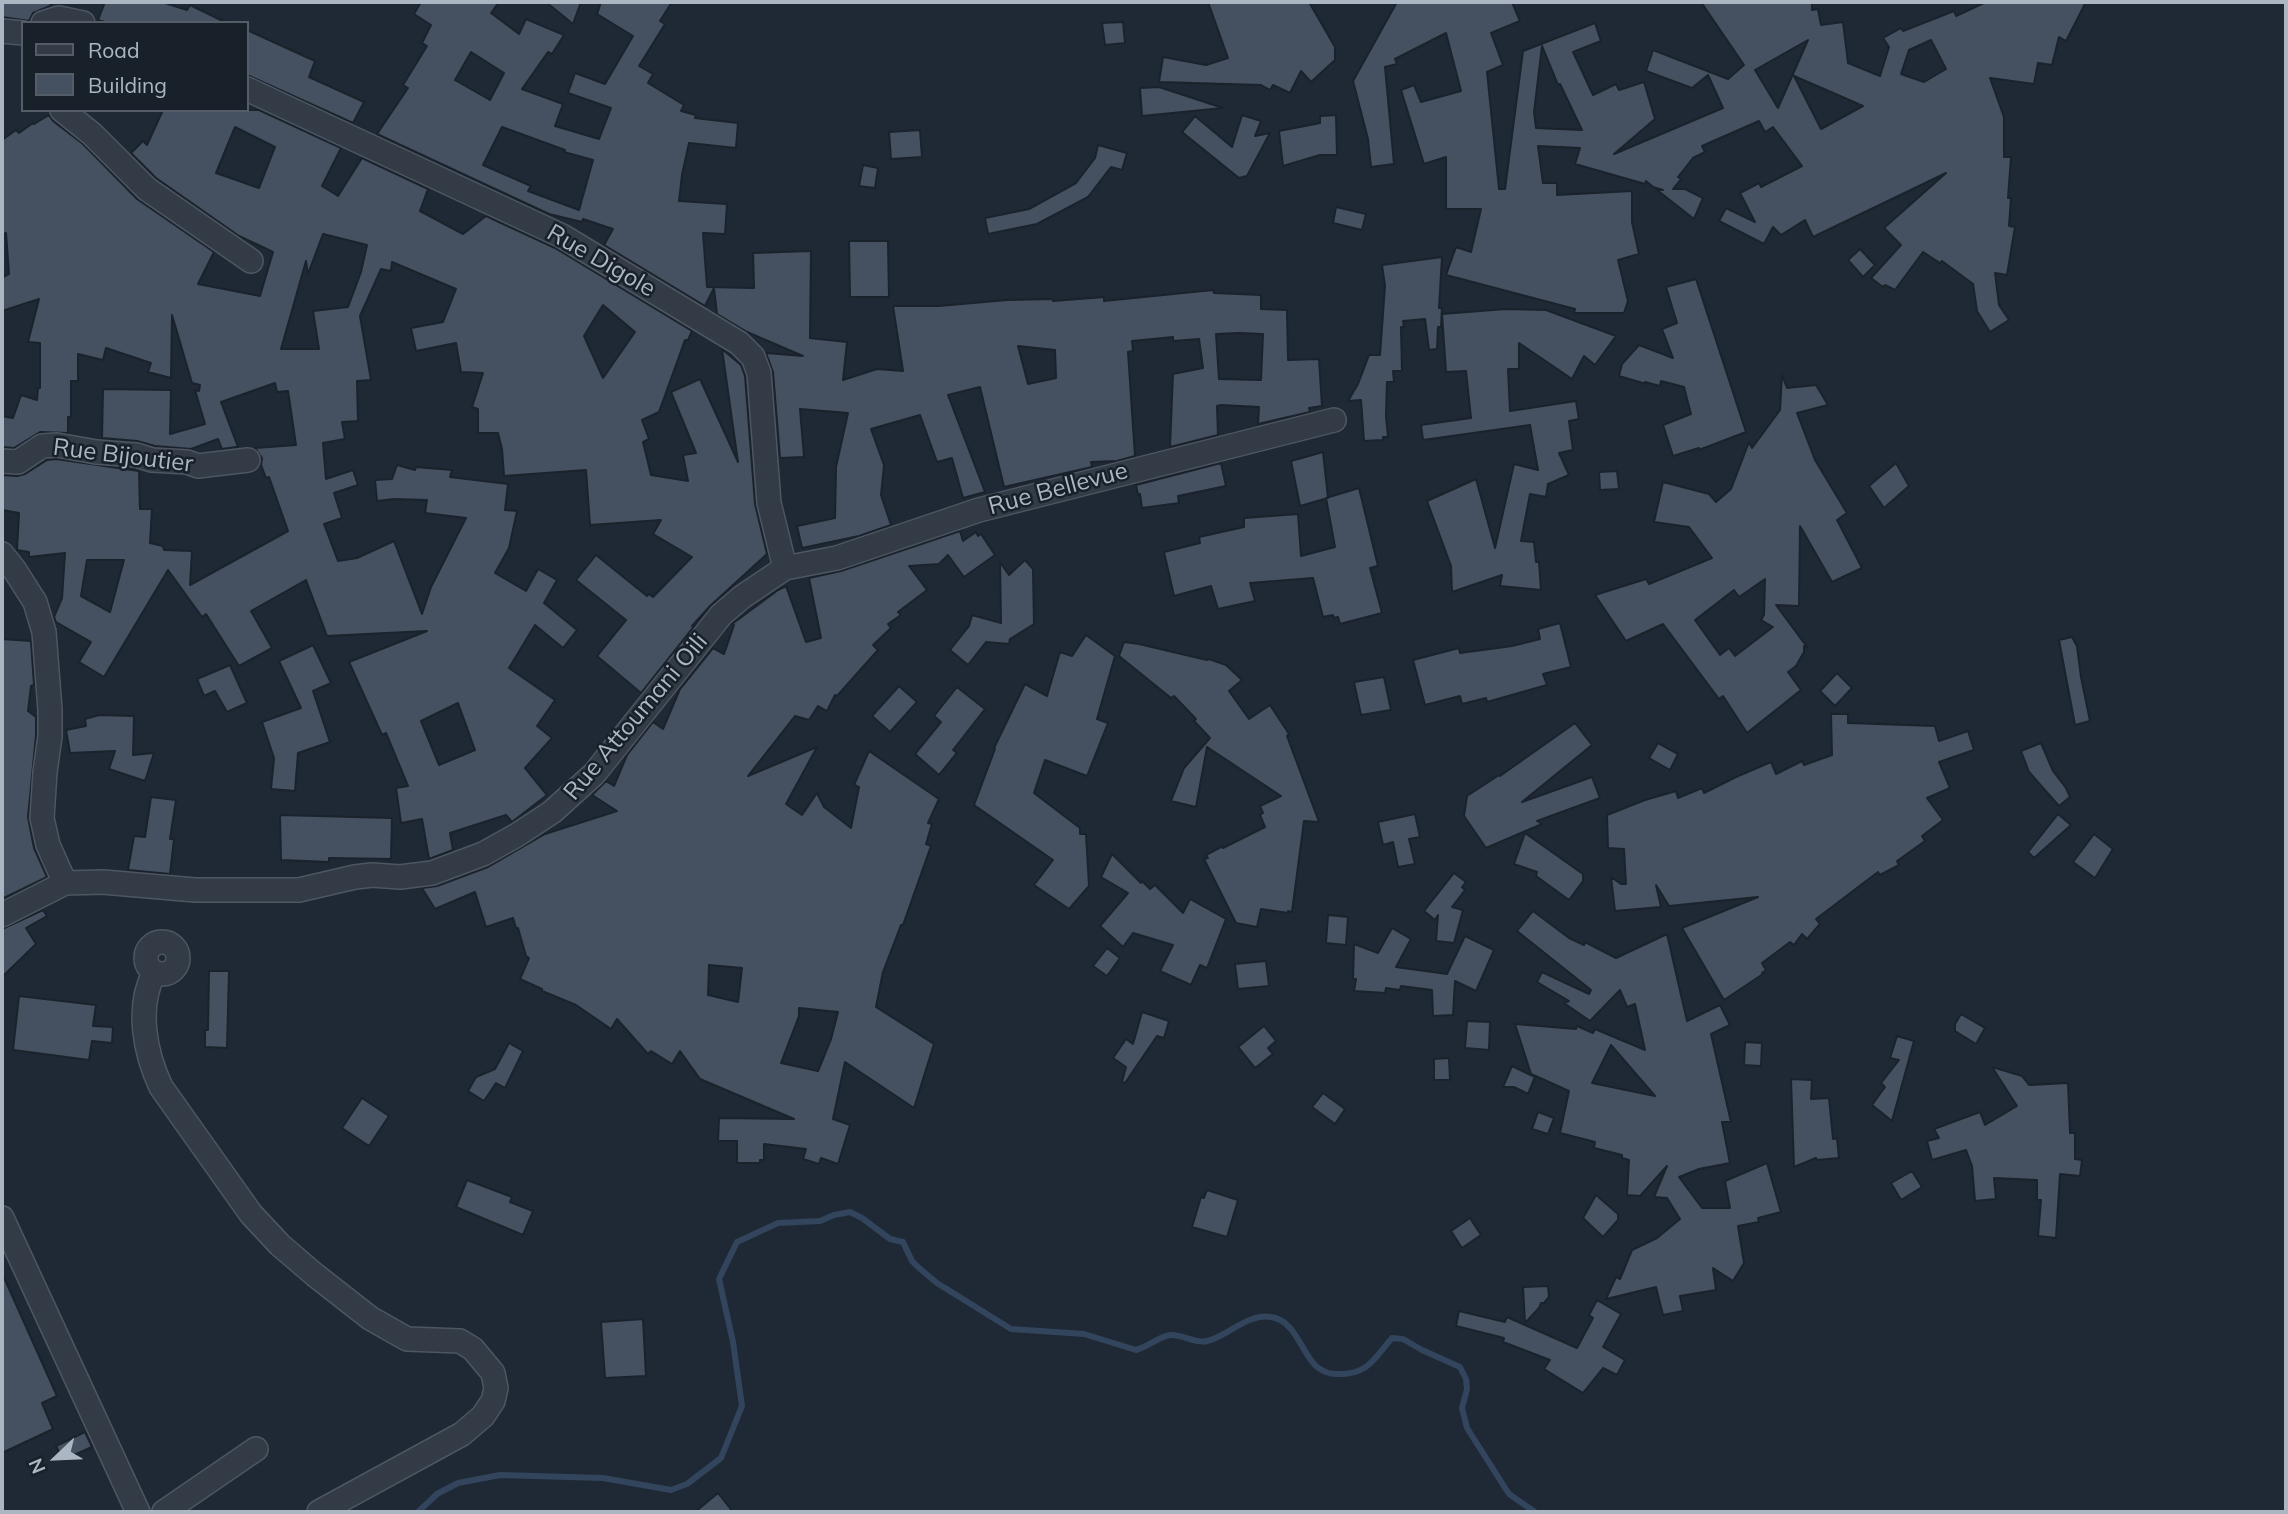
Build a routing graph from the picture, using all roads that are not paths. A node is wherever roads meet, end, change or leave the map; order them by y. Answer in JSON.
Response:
{"nodes":[{"id":1,"x":49,"y":21,"type":"edge"},
{"id":2,"x":73,"y":21,"type":"edge"},
{"id":3,"x":2,"y":31,"type":"edge"},
{"id":4,"x":21,"y":33,"type":"edge"},
{"id":5,"x":248,"y":89,"type":"edge"},
{"id":6,"x":64,"y":112,"type":"edge"},
{"id":7,"x":251,"y":261,"type":"dead end"},
{"id":8,"x":1334,"y":420,"type":"dead end"},
{"id":9,"x":248,"y":460,"type":"dead end"},
{"id":10,"x":2,"y":461,"type":"edge"},
{"id":11,"x":2,"y":554,"type":"edge"},
{"id":12,"x":785,"y":568,"type":"junction"},
{"id":13,"x":65,"y":883,"type":"junction"},
{"id":14,"x":2,"y":915,"type":"edge"},
{"id":15,"x":154,"y":973,"type":"dead end"},
{"id":16,"x":2,"y":1218,"type":"edge"},
{"id":17,"x":256,"y":1449,"type":"dead end"},
{"id":18,"x":138,"y":1512,"type":"edge"},
{"id":19,"x":164,"y":1512,"type":"edge"},
{"id":20,"x":319,"y":1512,"type":"edge"}],
"edges":[{"from":1,"to":2,"type":"street"},
{"from":3,"to":4,"type":"street"},
{"from":5,"to":12,"type":"street","name":"Rue Digole"},
{"from":6,"to":7,"type":"street"},
{"from":8,"to":12,"type":"street","name":"Rue Bellevue"},
{"from":9,"to":10,"type":"street","name":"Rue Bijoutier"},
{"from":11,"to":13,"type":"street"},
{"from":12,"to":13,"type":"street","name":"Rue Attoumani Oili"},
{"from":13,"to":14,"type":"street"},
{"from":15,"to":20,"type":"street"},
{"from":16,"to":18,"type":"street"},
{"from":17,"to":19,"type":"street"}]}
